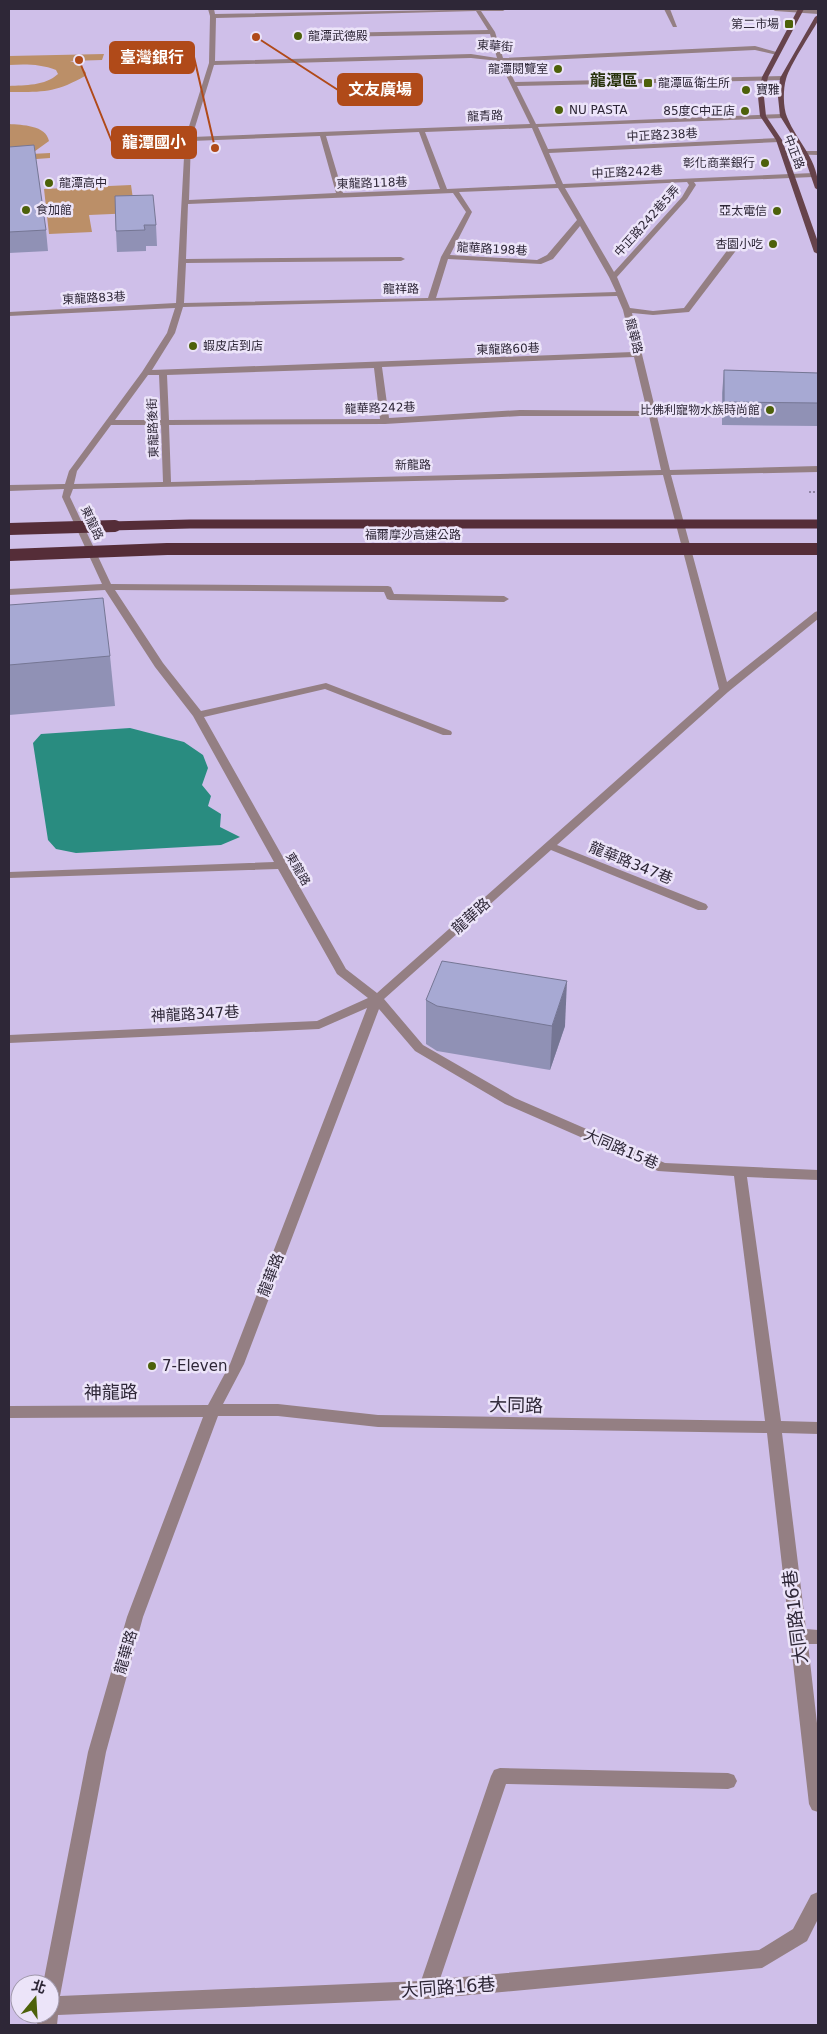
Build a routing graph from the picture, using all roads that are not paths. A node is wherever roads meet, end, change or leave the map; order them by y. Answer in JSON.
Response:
{"nodes":[{"id":1,"x":477,"y":9,"type":"edge"},
{"id":2,"x":503,"y":9,"type":"edge"},
{"id":3,"x":667,"y":9,"type":"edge"},
{"id":4,"x":775,"y":9,"type":"edge"},
{"id":5,"x":800,"y":10,"type":"edge"},
{"id":6,"x":212,"y":12,"type":"edge"},
{"id":7,"x":818,"y":12,"type":"edge"},
{"id":8,"x":818,"y":17,"type":"edge"},
{"id":9,"x":674,"y":26,"type":"dead end"},
{"id":10,"x":492,"y":32,"type":"junction"},
{"id":11,"x":330,"y":35,"type":"dead end"},
{"id":12,"x":777,"y":53,"type":"junction"},
{"id":13,"x":501,"y":60,"type":"junction"},
{"id":14,"x":212,"y":63,"type":"junction"},
{"id":15,"x":765,"y":77,"type":"junction"},
{"id":16,"x":784,"y":78,"type":"junction"},
{"id":17,"x":514,"y":84,"type":"junction"},
{"id":18,"x":763,"y":116,"type":"junction"},
{"id":19,"x":783,"y":116,"type":"junction"},
{"id":20,"x":534,"y":125,"type":"junction"},
{"id":21,"x":421,"y":130,"type":"junction"},
{"id":22,"x":322,"y":133,"type":"junction"},
{"id":23,"x":188,"y":139,"type":"junction"},
{"id":24,"x":779,"y":140,"type":"junction"},
{"id":25,"x":545,"y":151,"type":"junction"},
{"id":26,"x":784,"y":153,"type":"junction"},
{"id":27,"x":806,"y":153,"type":"junction"},
{"id":28,"x":818,"y":153,"type":"edge"},
{"id":29,"x":813,"y":175,"type":"junction"},
{"id":30,"x":792,"y":176,"type":"junction"},
{"id":31,"x":689,"y":181,"type":"junction"},
{"id":32,"x":561,"y":187,"type":"junction"},
{"id":33,"x":818,"y":188,"type":"edge"},
{"id":34,"x":444,"y":191,"type":"junction"},
{"id":35,"x":455,"y":191,"type":"junction"},
{"id":36,"x":340,"y":195,"type":"junction"},
{"id":37,"x":185,"y":202,"type":"junction"},
{"id":38,"x":579,"y":222,"type":"junction"},
{"id":39,"x":738,"y":242,"type":"dead end"},
{"id":40,"x":818,"y":252,"type":"edge"},
{"id":41,"x":445,"y":257,"type":"junction"},
{"id":42,"x":401,"y":259,"type":"dead end"},
{"id":43,"x":182,"y":261,"type":"junction"},
{"id":44,"x":612,"y":276,"type":"junction"},
{"id":45,"x":622,"y":294,"type":"junction"},
{"id":46,"x":432,"y":300,"type":"junction"},
{"id":47,"x":180,"y":305,"type":"junction"},
{"id":48,"x":628,"y":310,"type":"junction"},
{"id":49,"x":9,"y":314,"type":"edge"},
{"id":50,"x":638,"y":354,"type":"junction"},
{"id":51,"x":378,"y":366,"type":"junction"},
{"id":52,"x":163,"y":372,"type":"junction"},
{"id":53,"x":146,"y":373,"type":"junction"},
{"id":54,"x":653,"y":414,"type":"junction"},
{"id":55,"x":385,"y":421,"type":"junction"},
{"id":56,"x":107,"y":423,"type":"junction"},
{"id":57,"x":166,"y":423,"type":"junction"},
{"id":58,"x":818,"y":469,"type":"edge"},
{"id":59,"x":666,"y":471,"type":"junction"},
{"id":60,"x":167,"y":483,"type":"junction"},
{"id":61,"x":70,"y":486,"type":"junction"},
{"id":62,"x":9,"y":488,"type":"edge"},
{"id":63,"x":818,"y":524,"type":"edge"},
{"id":64,"x":9,"y":530,"type":"edge"},
{"id":65,"x":818,"y":550,"type":"edge"},
{"id":66,"x":9,"y":554,"type":"edge"},
{"id":67,"x":108,"y":588,"type":"junction"},
{"id":68,"x":9,"y":592,"type":"edge"},
{"id":69,"x":504,"y":599,"type":"dead end"},
{"id":70,"x":818,"y":614,"type":"edge"},
{"id":71,"x":724,"y":690,"type":"junction"},
{"id":72,"x":198,"y":715,"type":"junction"},
{"id":73,"x":447,"y":733,"type":"dead end"},
{"id":74,"x":550,"y":846,"type":"junction"},
{"id":75,"x":281,"y":865,"type":"junction"},
{"id":76,"x":9,"y":874,"type":"edge"},
{"id":77,"x":702,"y":907,"type":"dead end"},
{"id":78,"x":377,"y":1000,"type":"junction"},
{"id":79,"x":9,"y":1039,"type":"edge"},
{"id":80,"x":740,"y":1172,"type":"junction"},
{"id":81,"x":818,"y":1175,"type":"edge"},
{"id":82,"x":213,"y":1409,"type":"junction"},
{"id":83,"x":9,"y":1412,"type":"edge"},
{"id":84,"x":818,"y":1428,"type":"edge"},
{"id":85,"x":774,"y":1429,"type":"junction"},
{"id":86,"x":797,"y":1636,"type":"junction"},
{"id":87,"x":818,"y":1636,"type":"edge"},
{"id":88,"x":728,"y":1781,"type":"dead end"},
{"id":89,"x":818,"y":1804,"type":"edge"},
{"id":90,"x":818,"y":1901,"type":"edge"},
{"id":91,"x":55,"y":1974,"type":"edge"},
{"id":92,"x":427,"y":1990,"type":"junction"},
{"id":93,"x":60,"y":2006,"type":"edge"}],
"edges":[{"from":1,"to":2,"type":"street"},
{"from":1,"to":6,"type":"street"},
{"from":1,"to":10,"type":"street","name":"龍華路"},
{"from":3,"to":9,"type":"street"},
{"from":4,"to":5,"type":"street"},
{"from":5,"to":7,"type":"street"},
{"from":5,"to":12,"type":"main road"},
{"from":6,"to":14,"type":"street","name":"東龍路"},
{"from":8,"to":16,"type":"main road","name":"中正路"},
{"from":10,"to":11,"type":"street"},
{"from":10,"to":13,"type":"street","name":"龍華路"},
{"from":12,"to":13,"type":"street","name":"東華街"},
{"from":12,"to":15,"type":"main road"},
{"from":13,"to":14,"type":"street","name":"東華街"},
{"from":13,"to":17,"type":"street","name":"龍華路"},
{"from":14,"to":23,"type":"street","name":"東龍路"},
{"from":15,"to":16,"type":"street"},
{"from":15,"to":17,"type":"street"},
{"from":15,"to":18,"type":"main road"},
{"from":16,"to":19,"type":"main road","name":"中正路"},
{"from":17,"to":20,"type":"street","name":"龍華路"},
{"from":18,"to":19,"type":"street","name":"龍青路"},
{"from":18,"to":20,"type":"street","name":"龍青路"},
{"from":18,"to":24,"type":"main road","name":"中正路"},
{"from":19,"to":27,"type":"main road","name":"中正路"},
{"from":20,"to":21,"type":"street","name":"龍青路"},
{"from":20,"to":25,"type":"street","name":"龍華路"},
{"from":21,"to":22,"type":"street","name":"龍青路"},
{"from":21,"to":34,"type":"street"},
{"from":22,"to":23,"type":"street","name":"龍青路"},
{"from":22,"to":36,"type":"street"},
{"from":23,"to":37,"type":"street","name":"東龍路"},
{"from":24,"to":25,"type":"street","name":"中正路238巷"},
{"from":24,"to":26,"type":"main road","name":"中正路"},
{"from":25,"to":32,"type":"street","name":"龍華路"},
{"from":26,"to":27,"type":"street"},
{"from":26,"to":30,"type":"main road","name":"中正路"},
{"from":27,"to":28,"type":"street"},
{"from":27,"to":29,"type":"main road","name":"中正路"},
{"from":29,"to":30,"type":"street","name":"中正路242巷"},
{"from":29,"to":33,"type":"main road","name":"中正路"},
{"from":30,"to":31,"type":"street","name":"中正路242巷"},
{"from":30,"to":40,"type":"main road","name":"中正路"},
{"from":31,"to":32,"type":"street","name":"中正路242巷"},
{"from":31,"to":44,"type":"street","name":"中正路242巷5弄"},
{"from":32,"to":35,"type":"street","name":"東龍路118巷"},
{"from":32,"to":38,"type":"street","name":"龍華路"},
{"from":34,"to":35,"type":"street","name":"東龍路118巷"},
{"from":34,"to":36,"type":"street","name":"東龍路118巷"},
{"from":35,"to":41,"type":"street"},
{"from":36,"to":37,"type":"street","name":"東龍路118巷"},
{"from":37,"to":43,"type":"street","name":"東龍路"},
{"from":38,"to":41,"type":"street","name":"龍華路198巷"},
{"from":38,"to":44,"type":"street","name":"龍華路"},
{"from":39,"to":48,"type":"street"},
{"from":41,"to":46,"type":"street"},
{"from":42,"to":43,"type":"street"},
{"from":43,"to":47,"type":"street","name":"東龍路"},
{"from":44,"to":45,"type":"street","name":"龍華路"},
{"from":45,"to":46,"type":"street","name":"龍祥路"},
{"from":45,"to":48,"type":"street","name":"龍華路"},
{"from":46,"to":47,"type":"street","name":"龍祥路"},
{"from":47,"to":49,"type":"street","name":"東龍路83巷"},
{"from":47,"to":53,"type":"street","name":"東龍路"},
{"from":48,"to":50,"type":"street","name":"龍華路"},
{"from":50,"to":51,"type":"street","name":"東龍路60巷"},
{"from":50,"to":54,"type":"street","name":"龍華路"},
{"from":51,"to":52,"type":"street","name":"東龍路60巷"},
{"from":51,"to":55,"type":"street"},
{"from":52,"to":53,"type":"street","name":"東龍路60巷"},
{"from":52,"to":57,"type":"street","name":"東龍路後街"},
{"from":53,"to":56,"type":"street","name":"東龍路"},
{"from":54,"to":55,"type":"street","name":"龍華路242巷"},
{"from":54,"to":59,"type":"street","name":"龍華路"},
{"from":55,"to":57,"type":"street","name":"龍華路242巷"},
{"from":56,"to":57,"type":"street","name":"龍華路242巷"},
{"from":56,"to":61,"type":"street","name":"東龍路"},
{"from":57,"to":60,"type":"street","name":"東龍路後街"},
{"from":58,"to":59,"type":"street","name":"新龍路"},
{"from":59,"to":60,"type":"street","name":"新龍路"},
{"from":59,"to":71,"type":"street","name":"龍華路"},
{"from":60,"to":61,"type":"street","name":"新龍路"},
{"from":61,"to":62,"type":"street","name":"新龍路"},
{"from":61,"to":67,"type":"street","name":"東龍路"},
{"from":63,"to":64,"type":"highway","name":"福爾摩沙高速公路","bridge":true},
{"from":65,"to":66,"type":"highway","name":"福爾摩沙高速公路","bridge":true},
{"from":67,"to":68,"type":"street"},
{"from":67,"to":69,"type":"street"},
{"from":67,"to":72,"type":"street","name":"東龍路"},
{"from":70,"to":71,"type":"street","name":"龍華路"},
{"from":71,"to":74,"type":"street","name":"龍華路"},
{"from":72,"to":73,"type":"street"},
{"from":72,"to":75,"type":"street","name":"東龍路"},
{"from":74,"to":77,"type":"street","name":"龍華路347巷"},
{"from":74,"to":78,"type":"street","name":"龍華路"},
{"from":75,"to":76,"type":"street"},
{"from":75,"to":78,"type":"street","name":"東龍路"},
{"from":78,"to":79,"type":"street","name":"神龍路347巷"},
{"from":78,"to":80,"type":"street","name":"大同路15巷"},
{"from":78,"to":82,"type":"street","name":"龍華路"},
{"from":80,"to":81,"type":"street","name":"大同路15巷"},
{"from":80,"to":85,"type":"street"},
{"from":82,"to":83,"type":"street","name":"神龍路"},
{"from":82,"to":85,"type":"street","name":"大同路"},
{"from":82,"to":91,"type":"street","name":"龍華路"},
{"from":84,"to":85,"type":"street","name":"大同路"},
{"from":85,"to":86,"type":"street","name":"大同路16巷"},
{"from":86,"to":87,"type":"street"},
{"from":86,"to":89,"type":"street","name":"大同路16巷"},
{"from":88,"to":92,"type":"street"},
{"from":90,"to":92,"type":"street","name":"大同路16巷"},
{"from":92,"to":93,"type":"street","name":"大同路16巷"}]}
